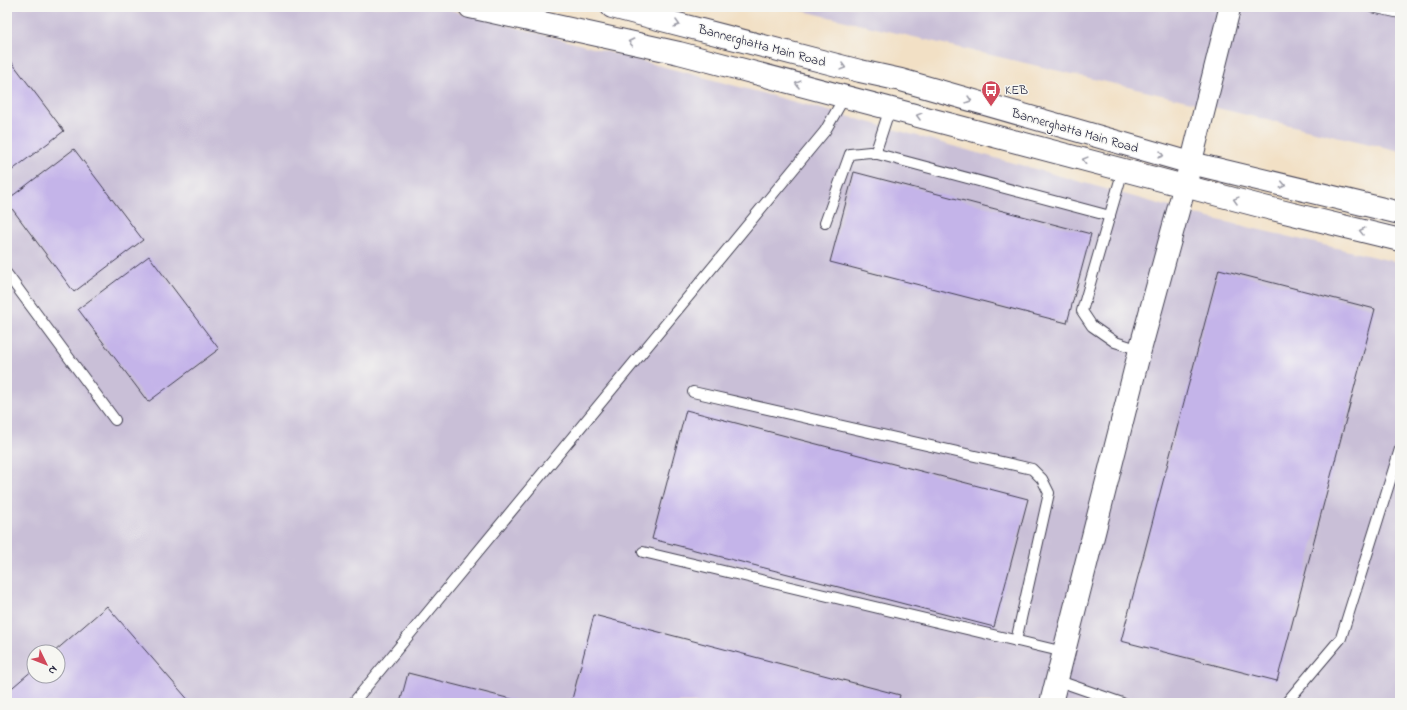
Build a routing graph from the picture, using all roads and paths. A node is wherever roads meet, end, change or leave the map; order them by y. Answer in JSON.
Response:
{"nodes":[{"id":1,"x":470,"y":7,"type":"edge"},
{"id":2,"x":612,"y":7,"type":"edge"},
{"id":3,"x":1230,"y":7,"type":"edge"},
{"id":4,"x":1372,"y":7,"type":"edge"},
{"id":5,"x":1400,"y":13,"type":"edge"},
{"id":6,"x":845,"y":96,"type":"junction"},
{"id":7,"x":890,"y":108,"type":"junction"},
{"id":8,"x":875,"y":154,"type":"junction"},
{"id":9,"x":1190,"y":163,"type":"junction"},
{"id":10,"x":1123,"y":170,"type":"junction"},
{"id":11,"x":1184,"y":186,"type":"junction"},
{"id":12,"x":1400,"y":213,"type":"edge"},
{"id":13,"x":1110,"y":216,"type":"junction"},
{"id":14,"x":825,"y":223,"type":"dead end"},
{"id":15,"x":1400,"y":240,"type":"edge"},
{"id":16,"x":7,"y":274,"type":"edge"},
{"id":17,"x":1140,"y":350,"type":"junction"},
{"id":18,"x":693,"y":392,"type":"dead end"},
{"id":19,"x":115,"y":420,"type":"dead end"},
{"id":20,"x":1400,"y":449,"type":"edge"},
{"id":21,"x":643,"y":552,"type":"dead end"},
{"id":22,"x":1016,"y":641,"type":"junction"},
{"id":23,"x":1064,"y":652,"type":"junction"},
{"id":24,"x":1056,"y":680,"type":"junction"},
{"id":25,"x":353,"y":703,"type":"edge"},
{"id":26,"x":1051,"y":703,"type":"edge"},
{"id":27,"x":1122,"y":703,"type":"edge"},
{"id":28,"x":1286,"y":703,"type":"edge"}],
"edges":[{"from":6,"to":1,"type":"main road","one_way":true},
{"from":2,"to":9,"type":"main road","name":"Bannerghatta Main Road","one_way":true},
{"from":3,"to":9,"type":"street"},
{"from":4,"to":5,"type":"lane"},
{"from":6,"to":7,"type":"main road"},
{"from":6,"to":25,"type":"lane"},
{"from":7,"to":8,"type":"lane"},
{"from":10,"to":7,"type":"main road","one_way":true},
{"from":8,"to":13,"type":"lane"},
{"from":8,"to":14,"type":"lane"},
{"from":9,"to":11,"type":"main road"},
{"from":9,"to":12,"type":"main road","name":"Bannerghatta Main Road","one_way":true},
{"from":10,"to":11,"type":"main road"},
{"from":10,"to":13,"type":"lane"},
{"from":15,"to":11,"type":"main road","one_way":true},
{"from":11,"to":17,"type":"main road"},
{"from":13,"to":17,"type":"lane"},
{"from":16,"to":19,"type":"lane"},
{"from":17,"to":23,"type":"main road"},
{"from":18,"to":22,"type":"lane"},
{"from":20,"to":28,"type":"lane"},
{"from":21,"to":22,"type":"lane"},
{"from":22,"to":23,"type":"lane"},
{"from":23,"to":24,"type":"main road"},
{"from":24,"to":26,"type":"main road"},
{"from":24,"to":27,"type":"lane"}]}
